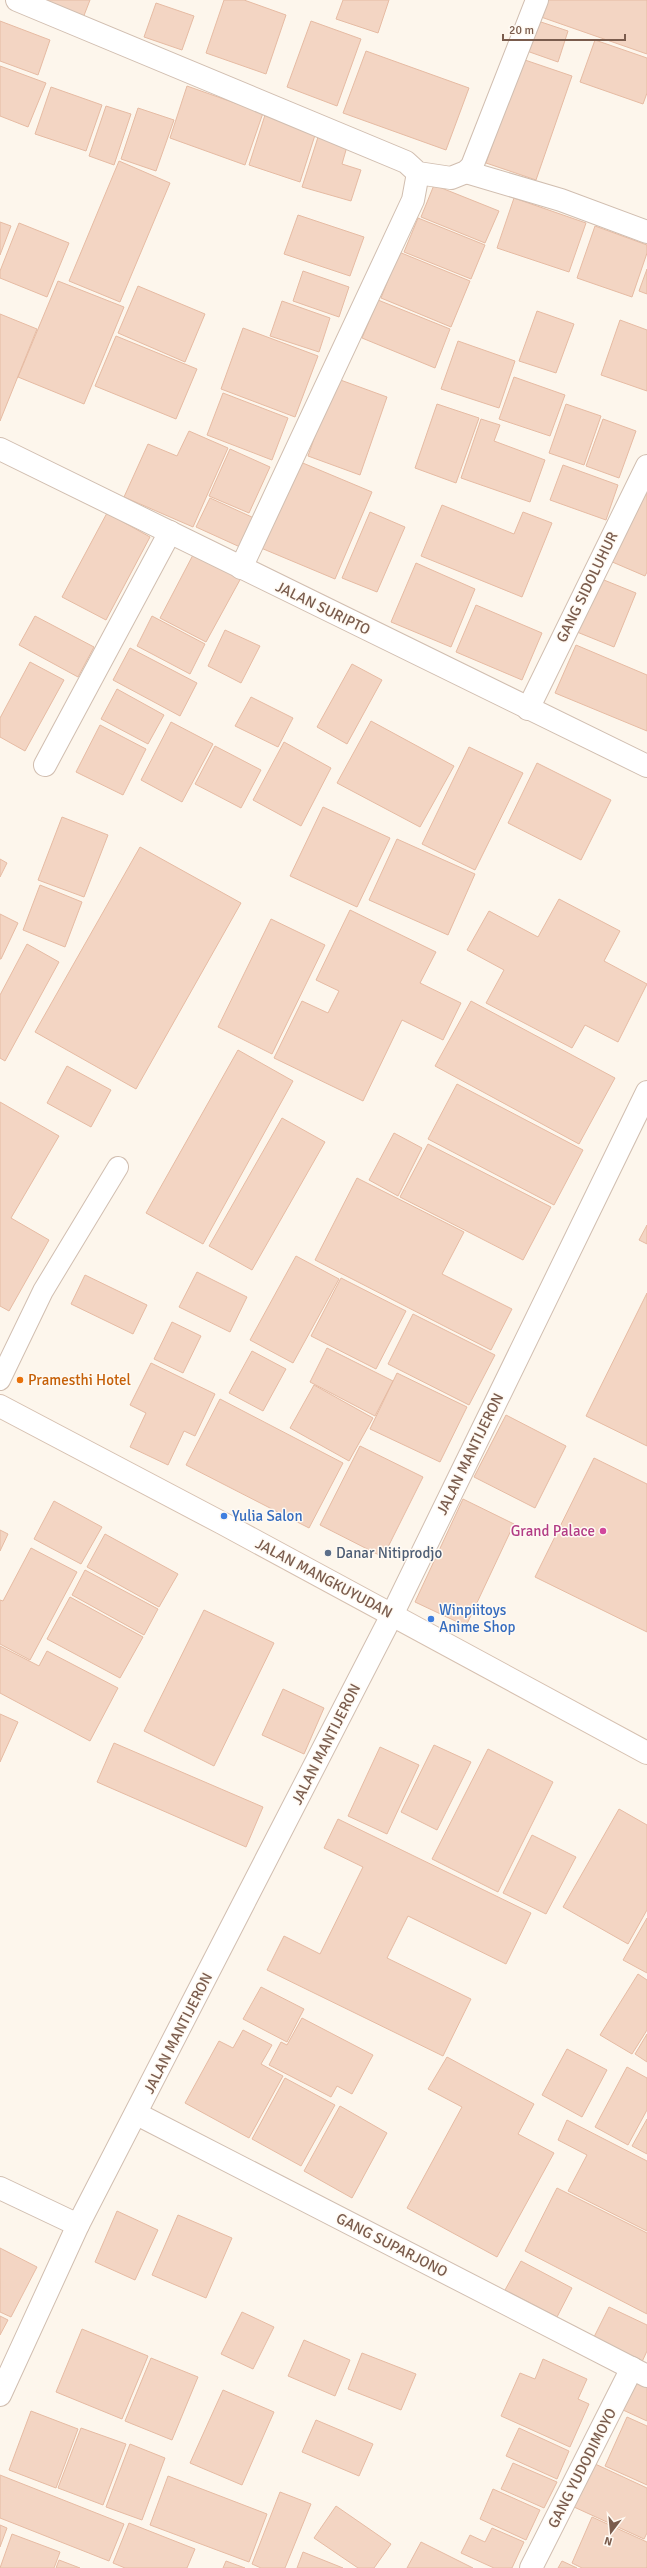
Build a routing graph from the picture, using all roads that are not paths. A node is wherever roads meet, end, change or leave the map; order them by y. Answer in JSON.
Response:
{"nodes":[{"id":1,"x":17,"y":0,"type":"edge"},
{"id":2,"x":537,"y":0,"type":"edge"},
{"id":3,"x":466,"y":172,"type":"junction"},
{"id":4,"x":418,"y":174,"type":"junction"},
{"id":5,"x":647,"y":232,"type":"edge"},
{"id":6,"x":0,"y":448,"type":"edge"},
{"id":7,"x":647,"y":466,"type":"edge"},
{"id":8,"x":170,"y":532,"type":"junction"},
{"id":9,"x":241,"y":568,"type":"junction"},
{"id":10,"x":528,"y":709,"type":"junction"},
{"id":11,"x":45,"y":765,"type":"dead end"},
{"id":12,"x":647,"y":766,"type":"edge"},
{"id":13,"x":647,"y":1092,"type":"edge"},
{"id":14,"x":118,"y":1167,"type":"dead end"},
{"id":15,"x":0,"y":1380,"type":"edge"},
{"id":16,"x":0,"y":1406,"type":"edge"},
{"id":17,"x":392,"y":1615,"type":"junction"},
{"id":18,"x":647,"y":1752,"type":"edge"},
{"id":19,"x":137,"y":2114,"type":"junction"},
{"id":20,"x":0,"y":2188,"type":"edge"},
{"id":21,"x":78,"y":2225,"type":"junction"},
{"id":22,"x":640,"y":2372,"type":"edge"},
{"id":23,"x":0,"y":2394,"type":"edge"},
{"id":24,"x":531,"y":2568,"type":"edge"}],
"edges":[{"from":1,"to":4,"type":"street"},
{"from":2,"to":3,"type":"street"},
{"from":3,"to":4,"type":"street"},
{"from":3,"to":5,"type":"street"},
{"from":4,"to":9,"type":"street"},
{"from":6,"to":8,"type":"street","name":"JALAN SURIPTO"},
{"from":7,"to":10,"type":"street","name":"GANG SIDOLUHUR"},
{"from":8,"to":9,"type":"street","name":"JALAN SURIPTO"},
{"from":8,"to":11,"type":"street"},
{"from":9,"to":10,"type":"street","name":"JALAN SURIPTO"},
{"from":10,"to":12,"type":"street","name":"JALAN SURIPTO"},
{"from":13,"to":17,"type":"street","name":"JALAN MANTIJERON"},
{"from":14,"to":15,"type":"lane"},
{"from":16,"to":17,"type":"street","name":"JALAN MANGKUYUDAN"},
{"from":17,"to":18,"type":"street","name":"JALAN MANGKUYUDAN"},
{"from":17,"to":19,"type":"street","name":"JALAN MANTIJERON"},
{"from":19,"to":21,"type":"street","name":"JALAN MANTIJERON"},
{"from":19,"to":22,"type":"street","name":"GANG SUPARJONO"},
{"from":20,"to":21,"type":"street"},
{"from":21,"to":23,"type":"street","name":"JALAN MANTIJERON"},
{"from":22,"to":24,"type":"street","name":"GANG YUDODIMOYO"}]}
